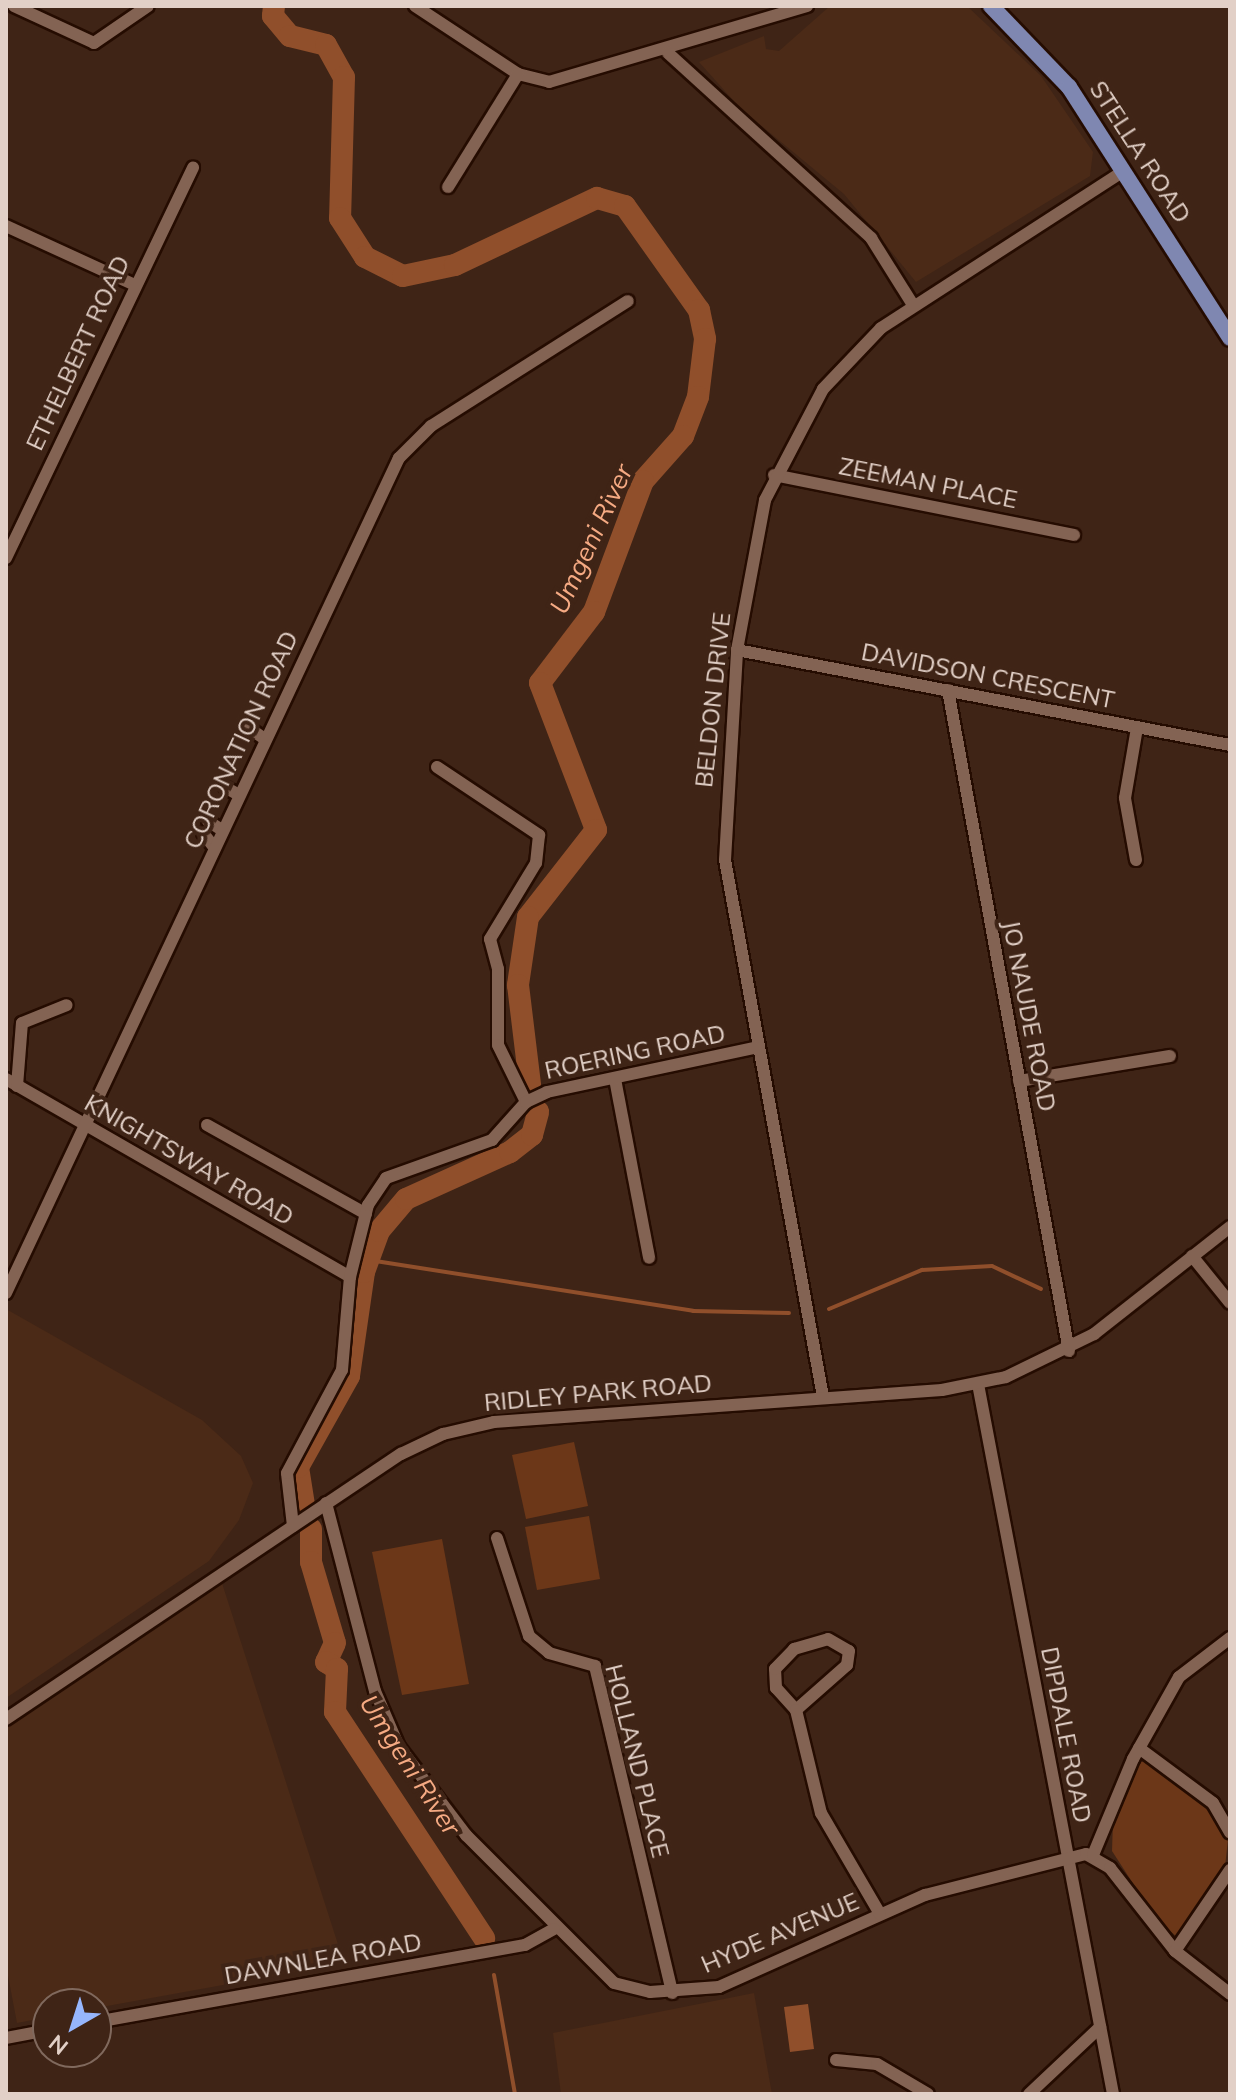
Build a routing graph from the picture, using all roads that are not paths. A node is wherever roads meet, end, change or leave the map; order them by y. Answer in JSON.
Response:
{"nodes":[{"id":1,"x":14,"y":6,"type":"edge"},
{"id":2,"x":148,"y":6,"type":"edge"},
{"id":3,"x":415,"y":6,"type":"edge"},
{"id":4,"x":807,"y":6,"type":"edge"},
{"id":5,"x":991,"y":6,"type":"edge"},
{"id":6,"x":668,"y":53,"type":"junction"},
{"id":7,"x":518,"y":74,"type":"junction"},
{"id":8,"x":193,"y":168,"type":"dead end"},
{"id":9,"x":1124,"y":171,"type":"junction"},
{"id":10,"x":448,"y":187,"type":"dead end"},
{"id":11,"x":6,"y":226,"type":"edge"},
{"id":12,"x":135,"y":285,"type":"junction"},
{"id":13,"x":628,"y":301,"type":"dead end"},
{"id":14,"x":913,"y":305,"type":"junction"},
{"id":15,"x":1230,"y":338,"type":"edge"},
{"id":16,"x":774,"y":475,"type":"junction"},
{"id":17,"x":353,"y":518,"type":"dead end"},
{"id":18,"x":366,"y":525,"type":"junction"},
{"id":19,"x":1074,"y":535,"type":"dead end"},
{"id":20,"x":6,"y":558,"type":"edge"},
{"id":21,"x":737,"y":650,"type":"junction"},
{"id":22,"x":948,"y":690,"type":"junction"},
{"id":23,"x":249,"y":728,"type":"dead end"},
{"id":24,"x":1137,"y":728,"type":"junction"},
{"id":25,"x":265,"y":739,"type":"junction"},
{"id":26,"x":1230,"y":745,"type":"edge"},
{"id":27,"x":437,"y":767,"type":"dead end"},
{"id":28,"x":225,"y":787,"type":"dead end"},
{"id":29,"x":239,"y":795,"type":"junction"},
{"id":30,"x":222,"y":830,"type":"junction"},
{"id":31,"x":214,"y":847,"type":"junction"},
{"id":32,"x":1136,"y":860,"type":"dead end"},
{"id":33,"x":67,"y":1005,"type":"dead end"},
{"id":34,"x":754,"y":1048,"type":"junction"},
{"id":35,"x":1170,"y":1056,"type":"dead end"},
{"id":36,"x":615,"y":1079,"type":"junction"},
{"id":37,"x":1019,"y":1081,"type":"junction"},
{"id":38,"x":12,"y":1082,"type":"edge"},
{"id":39,"x":526,"y":1102,"type":"junction"},
{"id":40,"x":207,"y":1125,"type":"dead end"},
{"id":41,"x":84,"y":1126,"type":"junction"},
{"id":42,"x":366,"y":1214,"type":"junction"},
{"id":43,"x":1230,"y":1227,"type":"edge"},
{"id":44,"x":1192,"y":1256,"type":"junction"},
{"id":45,"x":649,"y":1258,"type":"dead end"},
{"id":46,"x":350,"y":1277,"type":"junction"},
{"id":47,"x":6,"y":1293,"type":"edge"},
{"id":48,"x":1230,"y":1303,"type":"edge"},
{"id":49,"x":1069,"y":1351,"type":"junction"},
{"id":50,"x":978,"y":1384,"type":"junction"},
{"id":51,"x":823,"y":1397,"type":"junction"},
{"id":52,"x":326,"y":1503,"type":"junction"},
{"id":53,"x":293,"y":1526,"type":"junction"},
{"id":54,"x":497,"y":1538,"type":"dead end"},
{"id":55,"x":1230,"y":1638,"type":"edge"},
{"id":56,"x":796,"y":1710,"type":"junction"},
{"id":57,"x":6,"y":1719,"type":"edge"},
{"id":58,"x":1139,"y":1748,"type":"junction"},
{"id":59,"x":1230,"y":1832,"type":"edge"},
{"id":60,"x":1093,"y":1855,"type":"junction"},
{"id":61,"x":1068,"y":1856,"type":"junction"},
{"id":62,"x":1230,"y":1870,"type":"edge"},
{"id":63,"x":880,"y":1914,"type":"junction"},
{"id":64,"x":554,"y":1929,"type":"junction"},
{"id":65,"x":1175,"y":1951,"type":"junction"},
{"id":66,"x":672,"y":1993,"type":"junction"},
{"id":67,"x":1230,"y":1994,"type":"edge"},
{"id":68,"x":112,"y":2019,"type":"edge"},
{"id":69,"x":1100,"y":2027,"type":"junction"},
{"id":70,"x":32,"y":2033,"type":"edge"},
{"id":71,"x":6,"y":2038,"type":"edge"},
{"id":72,"x":836,"y":2060,"type":"dead end"},
{"id":73,"x":928,"y":2094,"type":"edge"},
{"id":74,"x":1029,"y":2094,"type":"edge"},
{"id":75,"x":1113,"y":2094,"type":"edge"}],
"edges":[{"from":1,"to":2,"type":"street"},
{"from":3,"to":7,"type":"street"},
{"from":4,"to":6,"type":"street"},
{"from":5,"to":9,"type":"main road","name":"STELLA ROAD"},
{"from":6,"to":7,"type":"street"},
{"from":6,"to":14,"type":"street"},
{"from":7,"to":10,"type":"street"},
{"from":8,"to":12,"type":"street","name":"ETHELBERT ROAD"},
{"from":9,"to":14,"type":"street","name":"BELDON DRIVE"},
{"from":9,"to":15,"type":"main road","name":"STELLA ROAD"},
{"from":11,"to":12,"type":"street"},
{"from":12,"to":20,"type":"street","name":"ETHELBERT ROAD"},
{"from":13,"to":18,"type":"street","name":"CORONATION ROAD"},
{"from":14,"to":16,"type":"street","name":"BELDON DRIVE"},
{"from":16,"to":19,"type":"street","name":"ZEEMAN PLACE"},
{"from":16,"to":21,"type":"street","name":"BELDON DRIVE"},
{"from":17,"to":18,"type":"street"},
{"from":18,"to":25,"type":"street","name":"CORONATION ROAD"},
{"from":21,"to":22,"type":"street","name":"DAVIDSON CRESCENT"},
{"from":21,"to":34,"type":"street","name":"BELDON DRIVE"},
{"from":22,"to":24,"type":"street","name":"DAVIDSON CRESCENT"},
{"from":22,"to":37,"type":"street","name":"JO NAUDE ROAD"},
{"from":23,"to":25,"type":"street"},
{"from":24,"to":26,"type":"street","name":"DAVIDSON CRESCENT"},
{"from":24,"to":32,"type":"street"},
{"from":25,"to":29,"type":"street","name":"CORONATION ROAD"},
{"from":27,"to":39,"type":"street"},
{"from":28,"to":29,"type":"street"},
{"from":29,"to":30,"type":"street","name":"CORONATION ROAD"},
{"from":30,"to":31,"type":"street","name":"CORONATION ROAD"},
{"from":30,"to":31,"type":"street"},
{"from":31,"to":41,"type":"street","name":"CORONATION ROAD"},
{"from":33,"to":38,"type":"street"},
{"from":34,"to":36,"type":"street","name":"ROERING ROAD"},
{"from":34,"to":51,"type":"street","name":"BELDON DRIVE"},
{"from":35,"to":37,"type":"street"},
{"from":36,"to":39,"type":"street","name":"ROERING ROAD"},
{"from":36,"to":45,"type":"street"},
{"from":37,"to":49,"type":"street","name":"JO NAUDE ROAD"},
{"from":38,"to":41,"type":"street","name":"KNIGHTSWAY ROAD"},
{"from":39,"to":42,"type":"street"},
{"from":40,"to":42,"type":"street"},
{"from":41,"to":46,"type":"street","name":"KNIGHTSWAY ROAD"},
{"from":41,"to":47,"type":"street","name":"CORONATION ROAD"},
{"from":42,"to":46,"type":"street"},
{"from":43,"to":44,"type":"street","name":"RIDLEY PARK ROAD"},
{"from":44,"to":48,"type":"street"},
{"from":44,"to":49,"type":"street","name":"RIDLEY PARK ROAD"},
{"from":46,"to":53,"type":"street"},
{"from":49,"to":50,"type":"street","name":"RIDLEY PARK ROAD"},
{"from":50,"to":51,"type":"street","name":"RIDLEY PARK ROAD"},
{"from":50,"to":61,"type":"street","name":"DIPDALE ROAD"},
{"from":51,"to":52,"type":"street","name":"RIDLEY PARK ROAD"},
{"from":52,"to":53,"type":"street","name":"RIDLEY PARK ROAD"},
{"from":52,"to":64,"type":"street","name":"HYDE AVENUE"},
{"from":53,"to":57,"type":"street","name":"RIDLEY PARK ROAD"},
{"from":54,"to":66,"type":"street","name":"HOLLAND PLACE"},
{"from":55,"to":58,"type":"street"},
{"from":56,"to":56,"type":"street"},
{"from":56,"to":63,"type":"street"},
{"from":58,"to":59,"type":"street"},
{"from":58,"to":60,"type":"street"},
{"from":60,"to":61,"type":"street","name":"HYDE AVENUE"},
{"from":60,"to":65,"type":"street"},
{"from":61,"to":63,"type":"street","name":"HYDE AVENUE"},
{"from":61,"to":69,"type":"street","name":"DIPDALE ROAD"},
{"from":62,"to":65,"type":"street"},
{"from":63,"to":66,"type":"street","name":"HYDE AVENUE"},
{"from":64,"to":66,"type":"street","name":"HYDE AVENUE"},
{"from":64,"to":68,"type":"street","name":"DAWNLEA ROAD"},
{"from":65,"to":67,"type":"street"},
{"from":69,"to":74,"type":"street"},
{"from":69,"to":75,"type":"street","name":"DIPDALE ROAD"},
{"from":70,"to":71,"type":"street"},
{"from":72,"to":73,"type":"street"}]}
